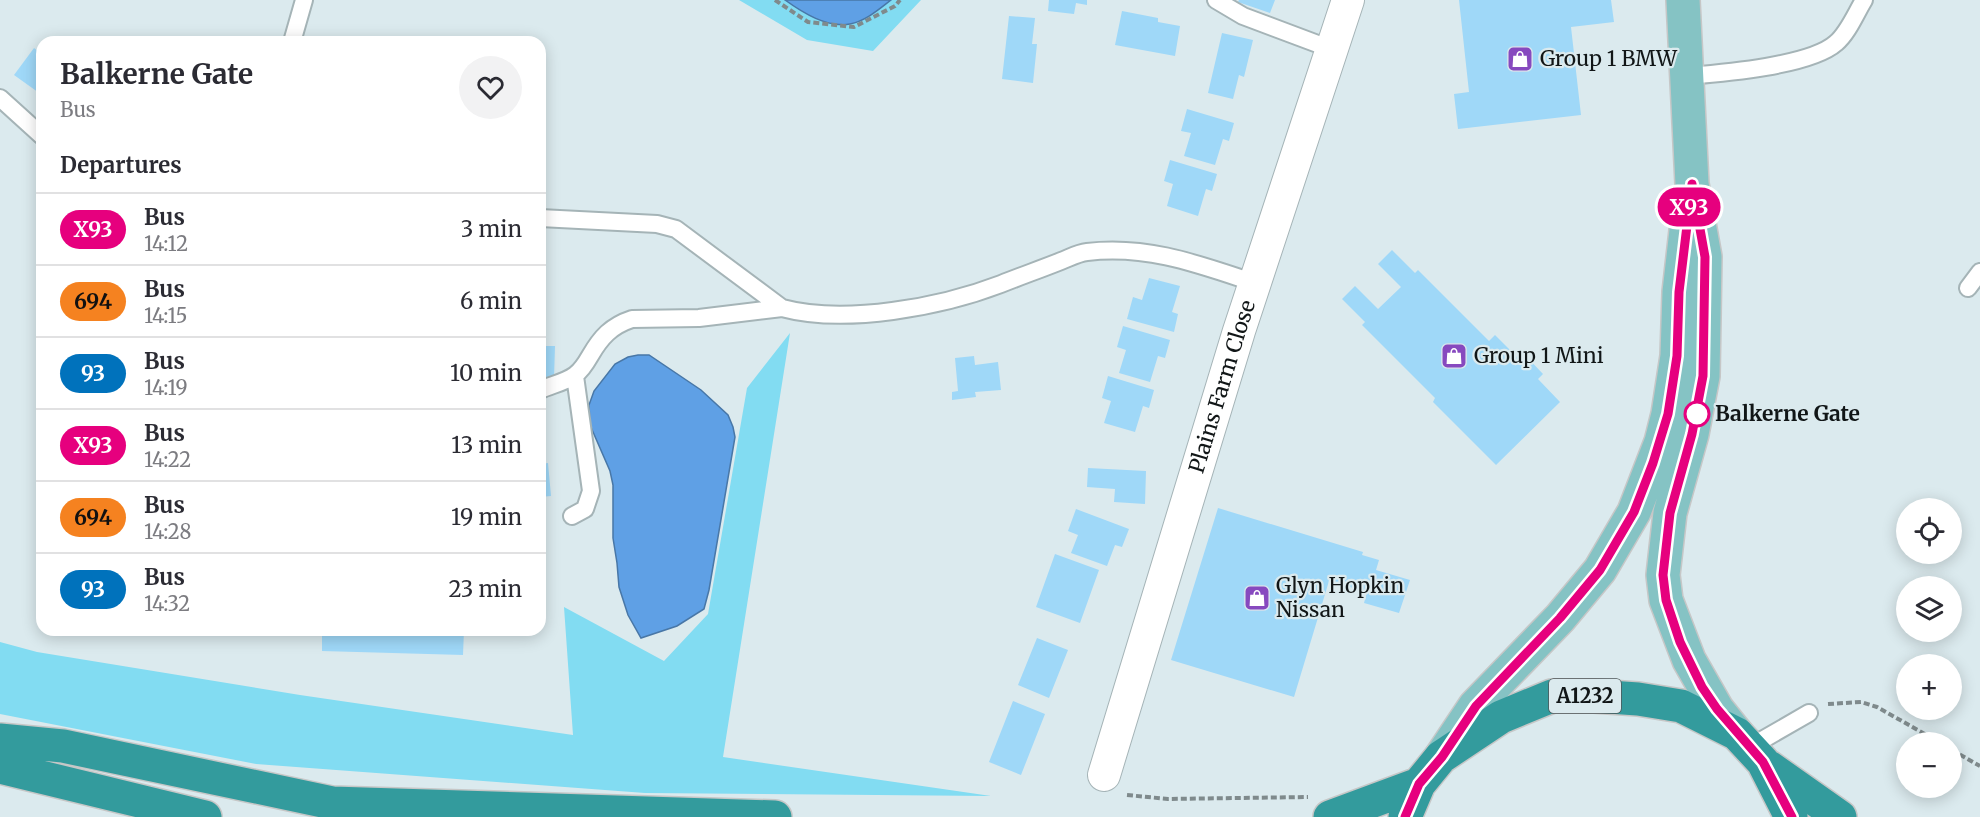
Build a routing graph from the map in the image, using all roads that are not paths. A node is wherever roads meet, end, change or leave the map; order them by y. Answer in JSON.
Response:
{"nodes":[{"id":1,"x":304,"y":0,"type":"edge"},
{"id":2,"x":1216,"y":0,"type":"edge"},
{"id":3,"x":1348,"y":0,"type":"edge"},
{"id":4,"x":1683,"y":0,"type":"edge"},
{"id":5,"x":1864,"y":0,"type":"edge"},
{"id":6,"x":294,"y":36,"type":"edge"},
{"id":7,"x":1331,"y":50,"type":"junction"},
{"id":8,"x":1687,"y":76,"type":"junction"},
{"id":9,"x":0,"y":98,"type":"edge"},
{"id":10,"x":36,"y":131,"type":"edge"},
{"id":11,"x":1692,"y":184,"type":"junction"},
{"id":12,"x":546,"y":218,"type":"edge"},
{"id":13,"x":1980,"y":272,"type":"edge"},
{"id":14,"x":1255,"y":283,"type":"junction"},
{"id":15,"x":1968,"y":288,"type":"dead end"},
{"id":16,"x":782,"y":308,"type":"junction"},
{"id":17,"x":574,"y":376,"type":"junction"},
{"id":18,"x":546,"y":388,"type":"edge"},
{"id":19,"x":572,"y":516,"type":"dead end"},
{"id":20,"x":1809,"y":713,"type":"road end"},
{"id":21,"x":0,"y":740,"type":"edge"},
{"id":22,"x":1750,"y":748,"type":"junction"},
{"id":23,"x":1442,"y":757,"type":"junction"},
{"id":24,"x":0,"y":767,"type":"edge"},
{"id":25,"x":1104,"y":775,"type":"road end"},
{"id":26,"x":1419,"y":784,"type":"junction"},
{"id":27,"x":1340,"y":814,"type":"edge"},
{"id":28,"x":205,"y":817,"type":"edge"},
{"id":29,"x":775,"y":817,"type":"edge"},
{"id":30,"x":1405,"y":817,"type":"edge"},
{"id":31,"x":1791,"y":817,"type":"edge"},
{"id":32,"x":1840,"y":817,"type":"edge"}],
"edges":[{"from":1,"to":6,"type":"lane"},
{"from":2,"to":7,"type":"lane"},
{"from":3,"to":7,"type":"street","name":"Plains Farm Close"},
{"from":4,"to":8,"type":"main road","number":"A1232"},
{"from":5,"to":8,"type":"lane"},
{"from":7,"to":14,"type":"street","name":"Plains Farm Close"},
{"from":8,"to":11,"type":"main road","number":"A1232"},
{"from":9,"to":10,"type":"lane"},
{"from":11,"to":22,"type":"main road","number":"A1232"},
{"from":11,"to":23,"type":"main road","number":"A1232"},
{"from":12,"to":16,"type":"lane"},
{"from":13,"to":15,"type":"lane"},
{"from":14,"to":16,"type":"lane"},
{"from":14,"to":25,"type":"street","name":"Plains Farm Close"},
{"from":16,"to":17,"type":"lane"},
{"from":17,"to":18,"type":"lane"},
{"from":17,"to":19,"type":"lane"},
{"from":20,"to":22,"type":"lane"},
{"from":21,"to":29,"type":"highway"},
{"from":22,"to":23,"type":"highway","number":"A1232"},
{"from":22,"to":31,"type":"highway","number":"A1232"},
{"from":22,"to":32,"type":"highway"},
{"from":23,"to":26,"type":"highway","number":"A1232"},
{"from":24,"to":28,"type":"highway"},
{"from":26,"to":27,"type":"highway"},
{"from":26,"to":30,"type":"highway","number":"A1232"}]}
